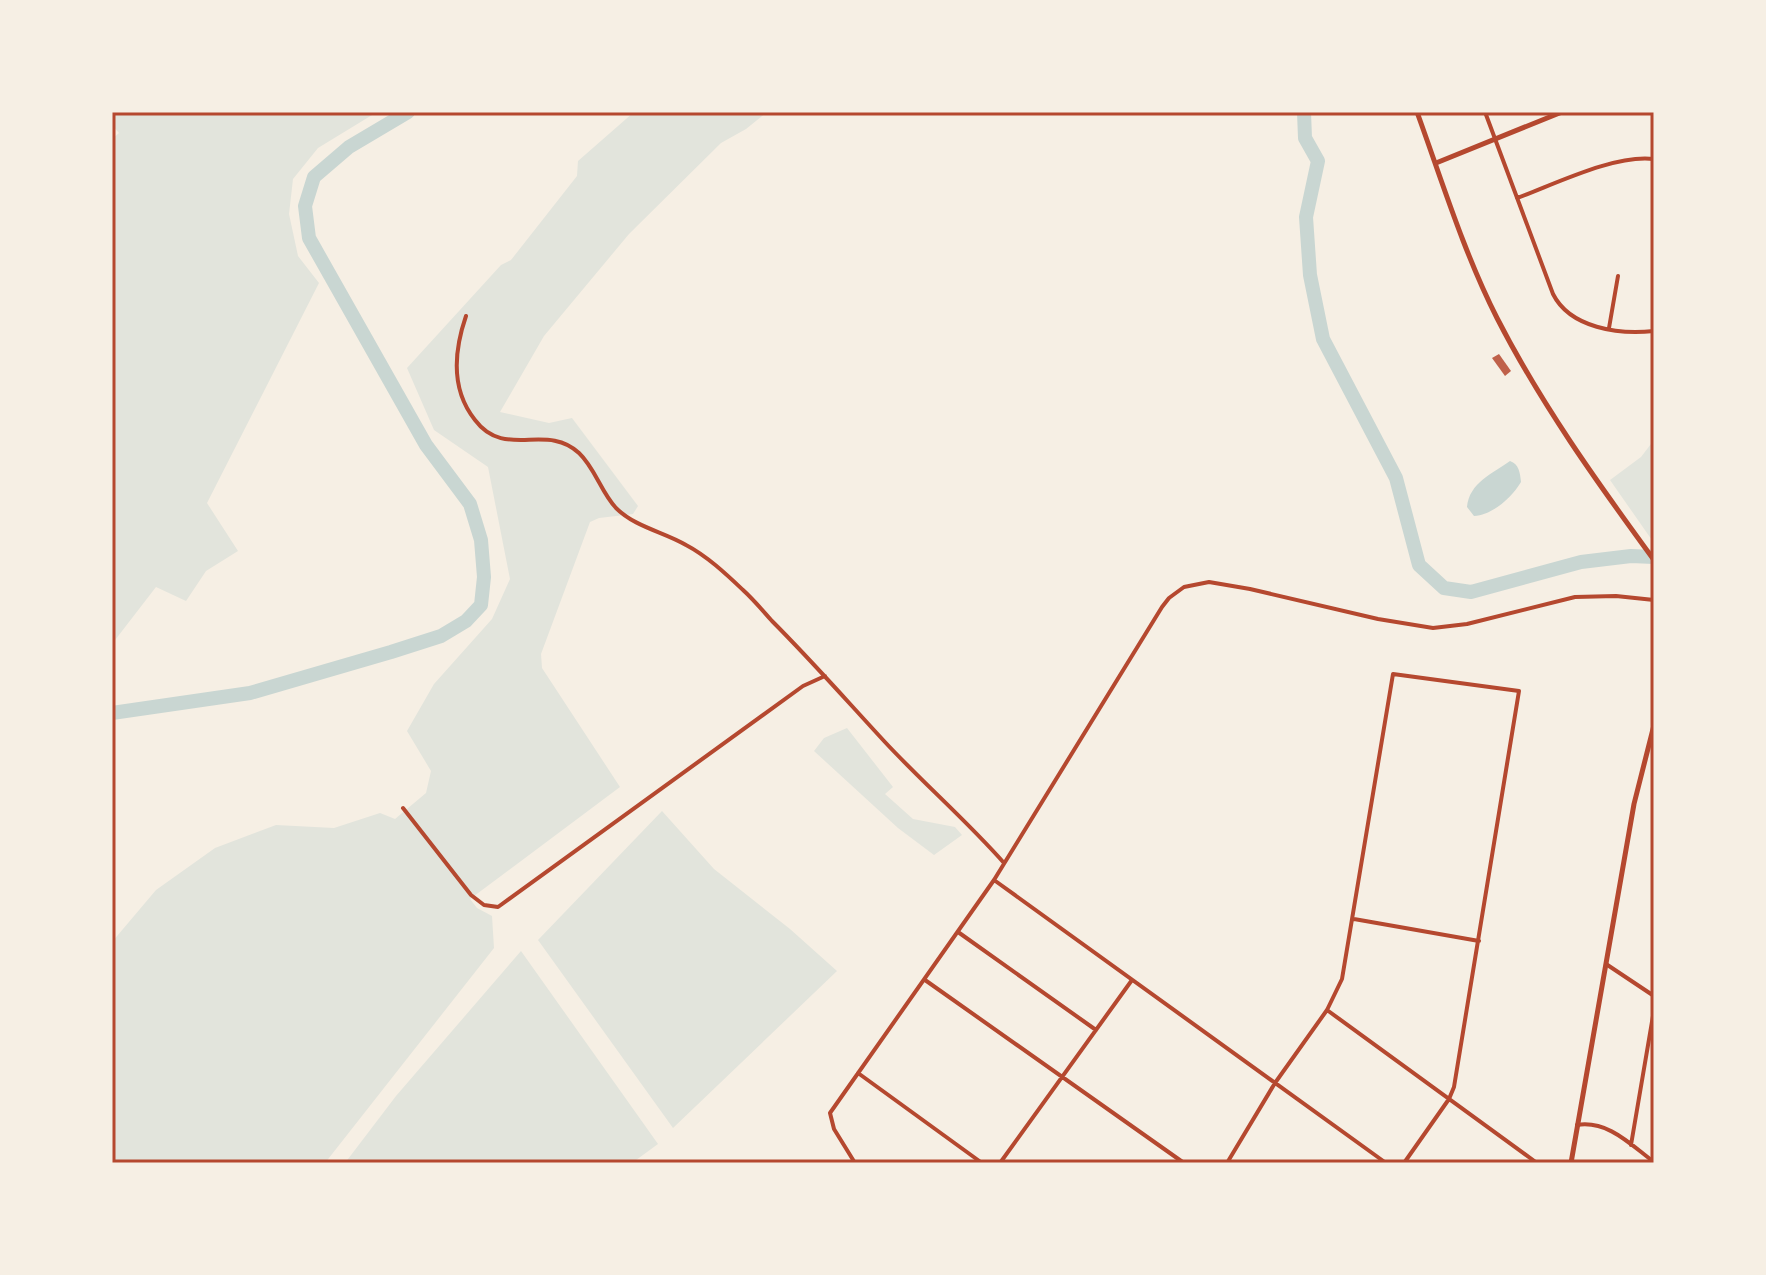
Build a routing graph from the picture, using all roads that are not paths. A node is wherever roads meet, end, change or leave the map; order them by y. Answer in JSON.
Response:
{"nodes":[{"id":1,"x":1417,"y":112,"type":"edge"},
{"id":2,"x":1485,"y":112,"type":"edge"},
{"id":3,"x":1562,"y":112,"type":"edge"},
{"id":4,"x":1496,"y":140,"type":"junction"},
{"id":5,"x":1654,"y":159,"type":"edge"},
{"id":6,"x":1436,"y":163,"type":"junction"},
{"id":7,"x":1517,"y":198,"type":"junction"},
{"id":8,"x":1618,"y":276,"type":"dead end"},
{"id":9,"x":466,"y":316,"type":"dead end"},
{"id":10,"x":1609,"y":328,"type":"junction"},
{"id":11,"x":1654,"y":331,"type":"edge"},
{"id":12,"x":1654,"y":560,"type":"edge"},
{"id":13,"x":1653,"y":599,"type":"edge"},
{"id":14,"x":825,"y":676,"type":"junction"},
{"id":15,"x":1654,"y":725,"type":"edge"},
{"id":16,"x":403,"y":808,"type":"dead end"},
{"id":17,"x":1004,"y":863,"type":"junction"},
{"id":18,"x":994,"y":880,"type":"junction"},
{"id":19,"x":1354,"y":919,"type":"junction"},
{"id":20,"x":958,"y":932,"type":"junction"},
{"id":21,"x":1479,"y":941,"type":"junction"},
{"id":22,"x":1606,"y":963,"type":"junction"},
{"id":23,"x":925,"y":980,"type":"junction"},
{"id":24,"x":1132,"y":980,"type":"junction"},
{"id":25,"x":1654,"y":996,"type":"edge"},
{"id":26,"x":1327,"y":1010,"type":"junction"},
{"id":27,"x":1654,"y":1010,"type":"edge"},
{"id":28,"x":1096,"y":1030,"type":"junction"},
{"id":29,"x":858,"y":1073,"type":"junction"},
{"id":30,"x":1062,"y":1078,"type":"junction"},
{"id":31,"x":1275,"y":1083,"type":"junction"},
{"id":32,"x":1449,"y":1099,"type":"junction"},
{"id":33,"x":1577,"y":1125,"type":"junction"},
{"id":34,"x":1631,"y":1145,"type":"junction"},
{"id":35,"x":1654,"y":1162,"type":"edge"},
{"id":36,"x":855,"y":1163,"type":"edge"},
{"id":37,"x":982,"y":1163,"type":"edge"},
{"id":38,"x":1000,"y":1163,"type":"edge"},
{"id":39,"x":1184,"y":1163,"type":"edge"},
{"id":40,"x":1227,"y":1163,"type":"edge"},
{"id":41,"x":1386,"y":1163,"type":"edge"},
{"id":42,"x":1404,"y":1163,"type":"edge"},
{"id":43,"x":1537,"y":1163,"type":"edge"},
{"id":44,"x":1571,"y":1163,"type":"edge"}],
"edges":[{"from":1,"to":6,"type":"street"},
{"from":2,"to":4,"type":"street"},
{"from":3,"to":4,"type":"street"},
{"from":4,"to":6,"type":"street"},
{"from":4,"to":7,"type":"street"},
{"from":5,"to":7,"type":"street"},
{"from":6,"to":12,"type":"street"},
{"from":7,"to":10,"type":"street"},
{"from":8,"to":10,"type":"street"},
{"from":9,"to":14,"type":"street"},
{"from":10,"to":11,"type":"street"},
{"from":13,"to":17,"type":"street"},
{"from":14,"to":16,"type":"street"},
{"from":14,"to":17,"type":"street"},
{"from":15,"to":22,"type":"street"},
{"from":17,"to":18,"type":"street"},
{"from":18,"to":20,"type":"street"},
{"from":18,"to":24,"type":"street"},
{"from":19,"to":21,"type":"street"},
{"from":19,"to":21,"type":"street"},
{"from":19,"to":26,"type":"street"},
{"from":20,"to":23,"type":"street"},
{"from":20,"to":28,"type":"street"},
{"from":21,"to":32,"type":"street"},
{"from":22,"to":25,"type":"street"},
{"from":22,"to":33,"type":"street"},
{"from":23,"to":29,"type":"street"},
{"from":23,"to":30,"type":"street"},
{"from":24,"to":28,"type":"street"},
{"from":24,"to":31,"type":"street"},
{"from":26,"to":31,"type":"street"},
{"from":26,"to":32,"type":"street"},
{"from":27,"to":34,"type":"street"},
{"from":28,"to":30,"type":"street"},
{"from":29,"to":36,"type":"street"},
{"from":29,"to":37,"type":"street"},
{"from":30,"to":38,"type":"street"},
{"from":30,"to":39,"type":"street"},
{"from":31,"to":40,"type":"street"},
{"from":31,"to":41,"type":"street"},
{"from":32,"to":42,"type":"street"},
{"from":32,"to":43,"type":"street"},
{"from":33,"to":34,"type":"street"},
{"from":33,"to":44,"type":"street"},
{"from":34,"to":35,"type":"street"}]}
